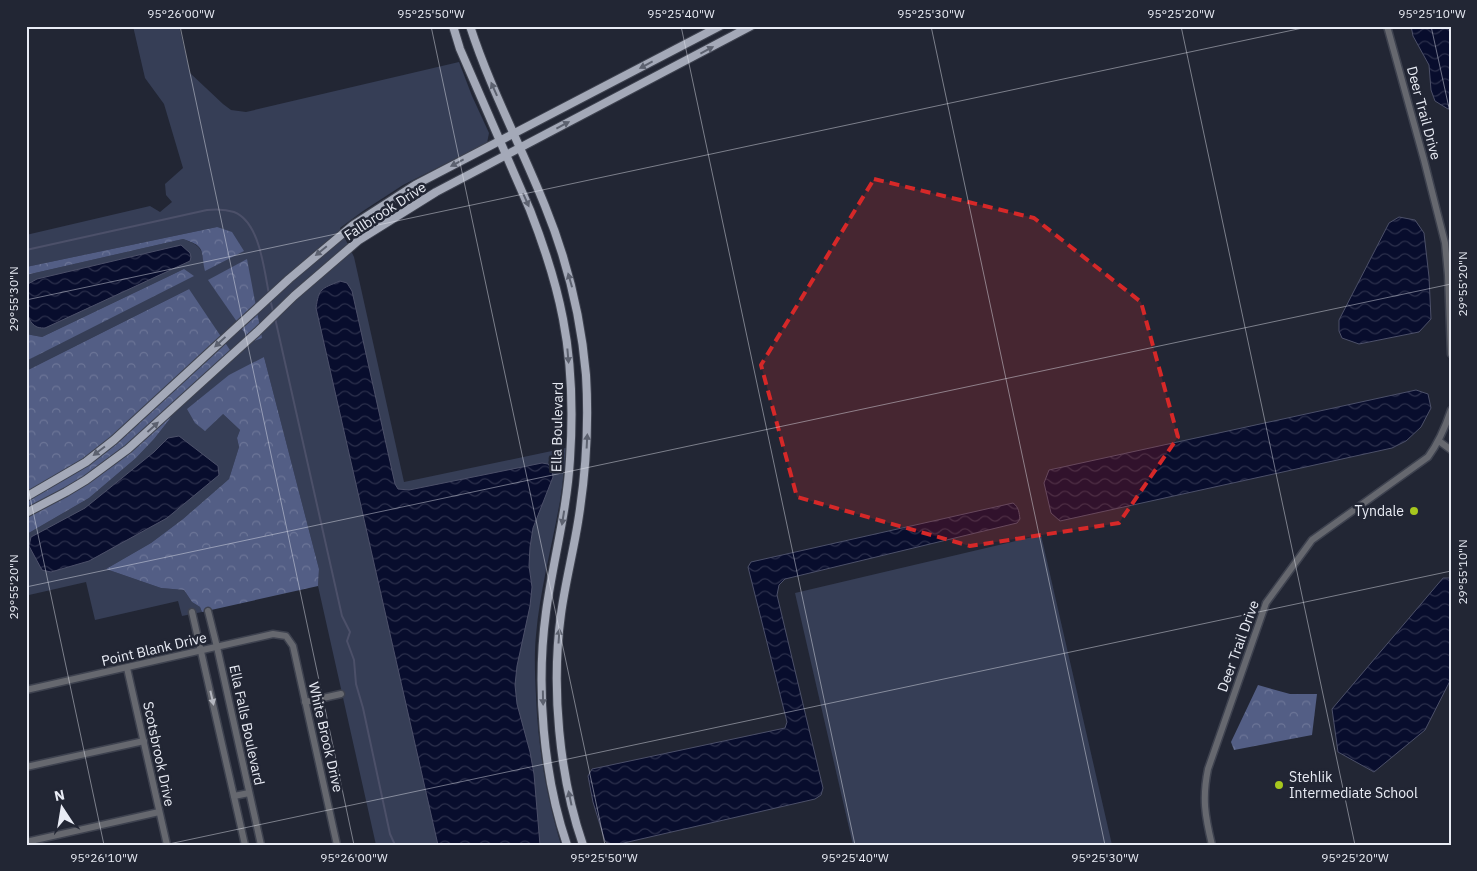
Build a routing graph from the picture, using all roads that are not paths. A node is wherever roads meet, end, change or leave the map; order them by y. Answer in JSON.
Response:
{"nodes":[{"id":1,"x":453,"y":26,"type":"edge"},
{"id":2,"x":470,"y":26,"type":"edge"},
{"id":3,"x":720,"y":26,"type":"edge"},
{"id":4,"x":751,"y":26,"type":"edge"},
{"id":5,"x":1387,"y":26,"type":"edge"},
{"id":6,"x":514,"y":134,"type":"junction"},
{"id":7,"x":500,"y":141,"type":"junction"},
{"id":8,"x":520,"y":148,"type":"junction"},
{"id":9,"x":506,"y":155,"type":"junction"},
{"id":10,"x":364,"y":217,"type":"junction"},
{"id":11,"x":373,"y":230,"type":"junction"},
{"id":12,"x":276,"y":290,"type":"junction"},
{"id":13,"x":286,"y":304,"type":"junction"},
{"id":14,"x":580,"y":328,"type":"junction"},
{"id":15,"x":565,"y":331,"type":"junction"},
{"id":16,"x":1450,"y":337,"type":"edge"},
{"id":17,"x":1451,"y":354,"type":"edge"},
{"id":18,"x":1451,"y":410,"type":"edge"},
{"id":19,"x":1439,"y":441,"type":"junction"},
{"id":20,"x":1451,"y":450,"type":"edge"},
{"id":21,"x":570,"y":461,"type":"junction"},
{"id":22,"x":86,"y":462,"type":"junction"},
{"id":23,"x":586,"y":462,"type":"junction"},
{"id":24,"x":95,"y":474,"type":"junction"},
{"id":25,"x":26,"y":497,"type":"edge"},
{"id":26,"x":26,"y":513,"type":"edge"},
{"id":27,"x":208,"y":611,"type":"dead end"},
{"id":28,"x":192,"y":612,"type":"dead end"},
{"id":29,"x":286,"y":636,"type":"joint"},
{"id":30,"x":217,"y":647,"type":"junction"},
{"id":31,"x":201,"y":650,"type":"junction"},
{"id":32,"x":128,"y":668,"type":"junction"},
{"id":33,"x":26,"y":690,"type":"edge"},
{"id":34,"x":341,"y":694,"type":"dead end"},
{"id":35,"x":305,"y":702,"type":"junction"},
{"id":36,"x":561,"y":737,"type":"junction"},
{"id":37,"x":545,"y":738,"type":"junction"},
{"id":38,"x":144,"y":741,"type":"junction"},
{"id":39,"x":26,"y":767,"type":"edge"},
{"id":40,"x":249,"y":793,"type":"junction"},
{"id":41,"x":234,"y":796,"type":"junction"},
{"id":42,"x":159,"y":812,"type":"junction"},
{"id":43,"x":26,"y":842,"type":"edge"},
{"id":44,"x":167,"y":845,"type":"edge"},
{"id":45,"x":244,"y":845,"type":"edge"},
{"id":46,"x":260,"y":845,"type":"edge"},
{"id":47,"x":337,"y":845,"type":"edge"},
{"id":48,"x":567,"y":845,"type":"edge"},
{"id":49,"x":583,"y":845,"type":"edge"},
{"id":50,"x":1212,"y":845,"type":"edge"}],
"edges":[{"from":1,"to":7,"type":"main road","name":"Ella Boulevard"},
{"from":6,"to":2,"type":"main road","name":"Ella Boulevard","one_way":true},
{"from":3,"to":6,"type":"main road","name":"Fallbrook Drive","one_way":true},
{"from":8,"to":4,"type":"main road","name":"Fallbrook Drive","one_way":true},
{"from":5,"to":16,"type":"street","name":"Deer Trail Drive"},
{"from":6,"to":7,"type":"main road","name":"Fallbrook Drive"},
{"from":6,"to":8,"type":"main road","name":"Ella Boulevard"},
{"from":7,"to":9,"type":"main road","name":"Ella Boulevard"},
{"from":7,"to":10,"type":"main road","name":"Fallbrook Drive","one_way":true},
{"from":8,"to":9,"type":"main road","name":"Fallbrook Drive"},
{"from":14,"to":8,"type":"main road","name":"Ella Boulevard","one_way":true},
{"from":9,"to":11,"type":"main road","name":"Fallbrook Drive"},
{"from":9,"to":15,"type":"main road","name":"Ella Boulevard","one_way":true},
{"from":10,"to":11,"type":"main road"},
{"from":10,"to":12,"type":"main road","name":"Fallbrook Drive","one_way":true},
{"from":11,"to":13,"type":"main road","name":"Fallbrook Drive"},
{"from":12,"to":13,"type":"main road"},
{"from":12,"to":22,"type":"main road","name":"Fallbrook Drive","one_way":true},
{"from":24,"to":13,"type":"main road","name":"Fallbrook Drive","one_way":true},
{"from":14,"to":15,"type":"main road"},
{"from":23,"to":14,"type":"main road","name":"Ella Boulevard","one_way":true},
{"from":15,"to":21,"type":"main road","name":"Ella Boulevard","one_way":true},
{"from":16,"to":17,"type":"street","name":"Deer Trail Drive"},
{"from":18,"to":19,"type":"street","name":"Deer Trail Drive"},
{"from":19,"to":20,"type":"street"},
{"from":19,"to":50,"type":"street","name":"Deer Trail Drive"},
{"from":21,"to":23,"type":"main road"},
{"from":21,"to":37,"type":"main road","name":"Ella Boulevard","one_way":true},
{"from":22,"to":24,"type":"main road"},
{"from":22,"to":25,"type":"main road","name":"Fallbrook Drive"},
{"from":36,"to":23,"type":"main road","name":"Ella Boulevard","one_way":true},
{"from":24,"to":26,"type":"main road","name":"Fallbrook Drive"},
{"from":27,"to":30,"type":"street","name":"Ella Falls Boulevard"},
{"from":28,"to":31,"type":"street","name":"Ella Falls Boulevard"},
{"from":29,"to":30,"type":"street","name":"Point Blank Drive"},
{"from":29,"to":35,"type":"street","name":"White Brook Drive"},
{"from":30,"to":31,"type":"street","name":"Point Blank Drive"},
{"from":30,"to":40,"type":"street","name":"Ella Falls Boulevard"},
{"from":31,"to":32,"type":"street","name":"Point Blank Drive"},
{"from":31,"to":41,"type":"street","name":"Ella Falls Boulevard","one_way":true},
{"from":32,"to":33,"type":"street","name":"Point Blank Drive"},
{"from":32,"to":38,"type":"street","name":"Scotsbrook Drive"},
{"from":34,"to":35,"type":"street"},
{"from":35,"to":47,"type":"street","name":"White Brook Drive"},
{"from":36,"to":37,"type":"main road"},
{"from":49,"to":36,"type":"main road","name":"Ella Boulevard","one_way":true},
{"from":37,"to":48,"type":"main road","name":"Ella Boulevard"},
{"from":38,"to":39,"type":"street"},
{"from":38,"to":42,"type":"street","name":"Scotsbrook Drive"},
{"from":40,"to":41,"type":"street"},
{"from":40,"to":46,"type":"street","name":"Ella Falls Boulevard"},
{"from":41,"to":45,"type":"street","name":"Ella Falls Boulevard"},
{"from":42,"to":43,"type":"street"},
{"from":42,"to":44,"type":"street","name":"Scotsbrook Drive"}]}
